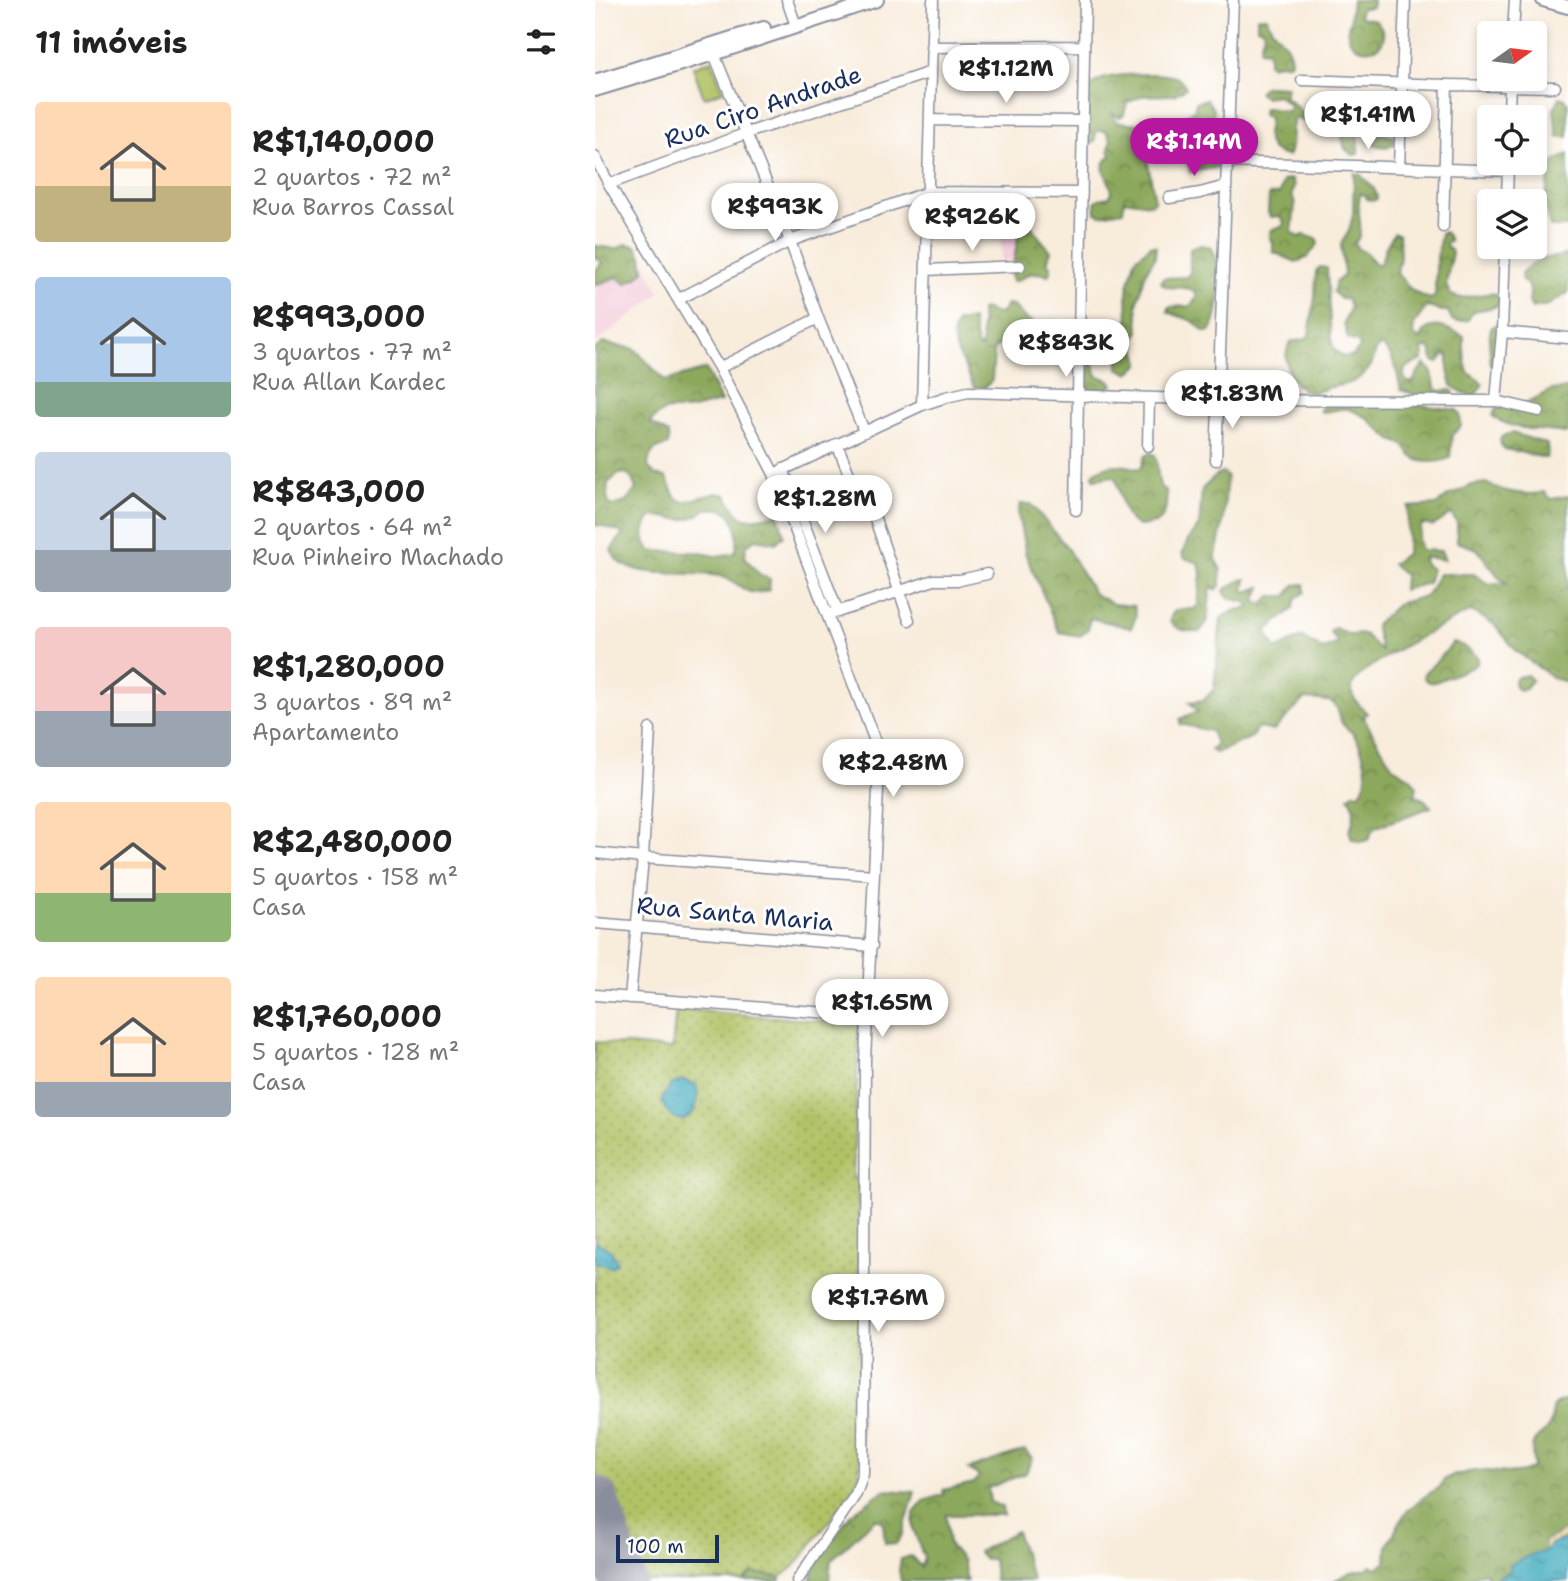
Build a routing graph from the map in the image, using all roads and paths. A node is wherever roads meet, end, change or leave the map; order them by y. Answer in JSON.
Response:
{"nodes":[{"id":1,"x":787,"y":0,"type":"edge"},
{"id":2,"x":851,"y":0,"type":"edge"},
{"id":3,"x":877,"y":0,"type":"edge"},
{"id":4,"x":933,"y":0,"type":"edge"},
{"id":5,"x":1085,"y":0,"type":"edge"},
{"id":6,"x":1233,"y":0,"type":"edge"},
{"id":7,"x":1405,"y":0,"type":"edge"},
{"id":8,"x":1515,"y":0,"type":"edge"},
{"id":9,"x":1543,"y":0,"type":"edge"},
{"id":10,"x":1567,"y":4,"type":"edge"},
{"id":11,"x":835,"y":10,"type":"junction"},
{"id":12,"x":794,"y":20,"type":"junction"},
{"id":13,"x":1514,"y":21,"type":"edge"},
{"id":14,"x":749,"y":37,"type":"junction"},
{"id":15,"x":1084,"y":46,"type":"junction"},
{"id":16,"x":932,"y":47,"type":"junction"},
{"id":17,"x":713,"y":49,"type":"junction"},
{"id":18,"x":931,"y":72,"type":"junction"},
{"id":19,"x":625,"y":76,"type":"junction"},
{"id":20,"x":1302,"y":80,"type":"dead end"},
{"id":21,"x":595,"y":81,"type":"edge"},
{"id":22,"x":1401,"y":83,"type":"junction"},
{"id":23,"x":1477,"y":84,"type":"edge"},
{"id":24,"x":1447,"y":85,"type":"junction"},
{"id":25,"x":1547,"y":86,"type":"edge"},
{"id":26,"x":1555,"y":87,"type":"dead end"},
{"id":27,"x":595,"y":90,"type":"edge"},
{"id":28,"x":930,"y":120,"type":"junction"},
{"id":29,"x":1083,"y":121,"type":"junction"},
{"id":30,"x":747,"y":133,"type":"junction"},
{"id":31,"x":595,"y":157,"type":"edge"},
{"id":32,"x":1227,"y":162,"type":"junction"},
{"id":33,"x":1399,"y":167,"type":"junction"},
{"id":34,"x":1477,"y":167,"type":"edge"},
{"id":35,"x":1445,"y":168,"type":"junction"},
{"id":36,"x":609,"y":184,"type":"junction"},
{"id":37,"x":1226,"y":186,"type":"junction"},
{"id":38,"x":927,"y":191,"type":"junction"},
{"id":39,"x":1082,"y":193,"type":"junction"},
{"id":40,"x":1168,"y":198,"type":"dead end"},
{"id":41,"x":1444,"y":226,"type":"dead end"},
{"id":42,"x":790,"y":241,"type":"junction"},
{"id":43,"x":1505,"y":259,"type":"edge"},
{"id":44,"x":1020,"y":266,"type":"dead end"},
{"id":45,"x":926,"y":270,"type":"junction"},
{"id":46,"x":679,"y":299,"type":"junction"},
{"id":47,"x":818,"y":318,"type":"junction"},
{"id":48,"x":1502,"y":332,"type":"junction"},
{"id":49,"x":1568,"y":338,"type":"edge"},
{"id":50,"x":719,"y":368,"type":"junction"},
{"id":51,"x":1078,"y":395,"type":"junction"},
{"id":52,"x":1149,"y":398,"type":"junction"},
{"id":53,"x":1218,"y":400,"type":"junction"},
{"id":54,"x":1496,"y":401,"type":"junction"},
{"id":55,"x":922,"y":405,"type":"junction"},
{"id":56,"x":1539,"y":411,"type":"dead end"},
{"id":57,"x":864,"y":432,"type":"junction"},
{"id":58,"x":837,"y":444,"type":"junction"},
{"id":59,"x":1148,"y":446,"type":"dead end"},
{"id":60,"x":1216,"y":460,"type":"dead end"},
{"id":61,"x":778,"y":471,"type":"junction"},
{"id":62,"x":1076,"y":510,"type":"dead end"},
{"id":63,"x":987,"y":575,"type":"dead end"},
{"id":64,"x":900,"y":591,"type":"junction"},
{"id":65,"x":833,"y":614,"type":"junction"},
{"id":66,"x":909,"y":620,"type":"dead end"},
{"id":67,"x":650,"y":729,"type":"dead end"},
{"id":68,"x":595,"y":853,"type":"edge"},
{"id":69,"x":643,"y":858,"type":"junction"},
{"id":70,"x":874,"y":874,"type":"junction"},
{"id":71,"x":595,"y":923,"type":"edge"},
{"id":72,"x":637,"y":927,"type":"junction"},
{"id":73,"x":872,"y":946,"type":"junction"},
{"id":74,"x":595,"y":995,"type":"edge"},
{"id":75,"x":630,"y":998,"type":"junction"},
{"id":76,"x":868,"y":1016,"type":"junction"},
{"id":77,"x":797,"y":1581,"type":"edge"}],
"edges":[{"from":1,"to":12,"type":"street"},
{"from":2,"to":11,"type":"main road"},
{"from":3,"to":11,"type":"main road"},
{"from":4,"to":16,"type":"street"},
{"from":5,"to":15,"type":"street"},
{"from":6,"to":32,"type":"street"},
{"from":7,"to":22,"type":"street"},
{"from":8,"to":13,"type":"street"},
{"from":9,"to":10,"type":"main road"},
{"from":11,"to":12,"type":"main road"},
{"from":11,"to":14,"type":"main road"},
{"from":12,"to":14,"type":"main road"},
{"from":14,"to":17,"type":"main road"},
{"from":15,"to":16,"type":"street"},
{"from":15,"to":29,"type":"street"},
{"from":16,"to":18,"type":"street"},
{"from":17,"to":19,"type":"main road"},
{"from":17,"to":30,"type":"street"},
{"from":18,"to":28,"type":"street"},
{"from":18,"to":30,"type":"street","name":"Rua Ciro Andrade"},
{"from":19,"to":21,"type":"main road"},
{"from":19,"to":27,"type":"main road"},
{"from":20,"to":22,"type":"street"},
{"from":22,"to":24,"type":"street"},
{"from":22,"to":33,"type":"street"},
{"from":23,"to":24,"type":"street"},
{"from":24,"to":35,"type":"street"},
{"from":25,"to":26,"type":"street"},
{"from":28,"to":29,"type":"street"},
{"from":28,"to":38,"type":"street"},
{"from":29,"to":39,"type":"street"},
{"from":30,"to":36,"type":"street","name":"Rua Ciro Andrade"},
{"from":30,"to":42,"type":"street"},
{"from":31,"to":36,"type":"street"},
{"from":32,"to":33,"type":"street"},
{"from":32,"to":37,"type":"street"},
{"from":33,"to":35,"type":"street"},
{"from":34,"to":35,"type":"street"},
{"from":35,"to":41,"type":"street"},
{"from":36,"to":46,"type":"street"},
{"from":37,"to":40,"type":"street"},
{"from":37,"to":53,"type":"street"},
{"from":38,"to":39,"type":"street"},
{"from":38,"to":42,"type":"street"},
{"from":38,"to":45,"type":"street"},
{"from":39,"to":51,"type":"street"},
{"from":42,"to":46,"type":"street"},
{"from":42,"to":47,"type":"street"},
{"from":43,"to":48,"type":"street"},
{"from":44,"to":45,"type":"street"},
{"from":45,"to":55,"type":"street"},
{"from":46,"to":50,"type":"street"},
{"from":47,"to":50,"type":"street"},
{"from":47,"to":57,"type":"street"},
{"from":48,"to":49,"type":"street"},
{"from":48,"to":54,"type":"street"},
{"from":50,"to":61,"type":"street"},
{"from":51,"to":52,"type":"street"},
{"from":51,"to":55,"type":"street"},
{"from":51,"to":62,"type":"street"},
{"from":52,"to":53,"type":"street"},
{"from":52,"to":59,"type":"street"},
{"from":53,"to":54,"type":"street"},
{"from":53,"to":60,"type":"street"},
{"from":54,"to":56,"type":"street"},
{"from":55,"to":57,"type":"street"},
{"from":57,"to":58,"type":"street"},
{"from":58,"to":61,"type":"street"},
{"from":58,"to":64,"type":"street"},
{"from":61,"to":65,"type":"street"},
{"from":63,"to":64,"type":"street"},
{"from":64,"to":65,"type":"street"},
{"from":64,"to":66,"type":"street"},
{"from":65,"to":70,"type":"street"},
{"from":67,"to":69,"type":"street"},
{"from":68,"to":69,"type":"street"},
{"from":69,"to":70,"type":"street"},
{"from":69,"to":72,"type":"street"},
{"from":70,"to":73,"type":"street"},
{"from":71,"to":72,"type":"street","name":"Rua Santa Maria"},
{"from":72,"to":73,"type":"street","name":"Rua Santa Maria"},
{"from":72,"to":75,"type":"street"},
{"from":73,"to":76,"type":"street"},
{"from":74,"to":75,"type":"street"},
{"from":75,"to":76,"type":"street"},
{"from":76,"to":77,"type":"street"}]}
